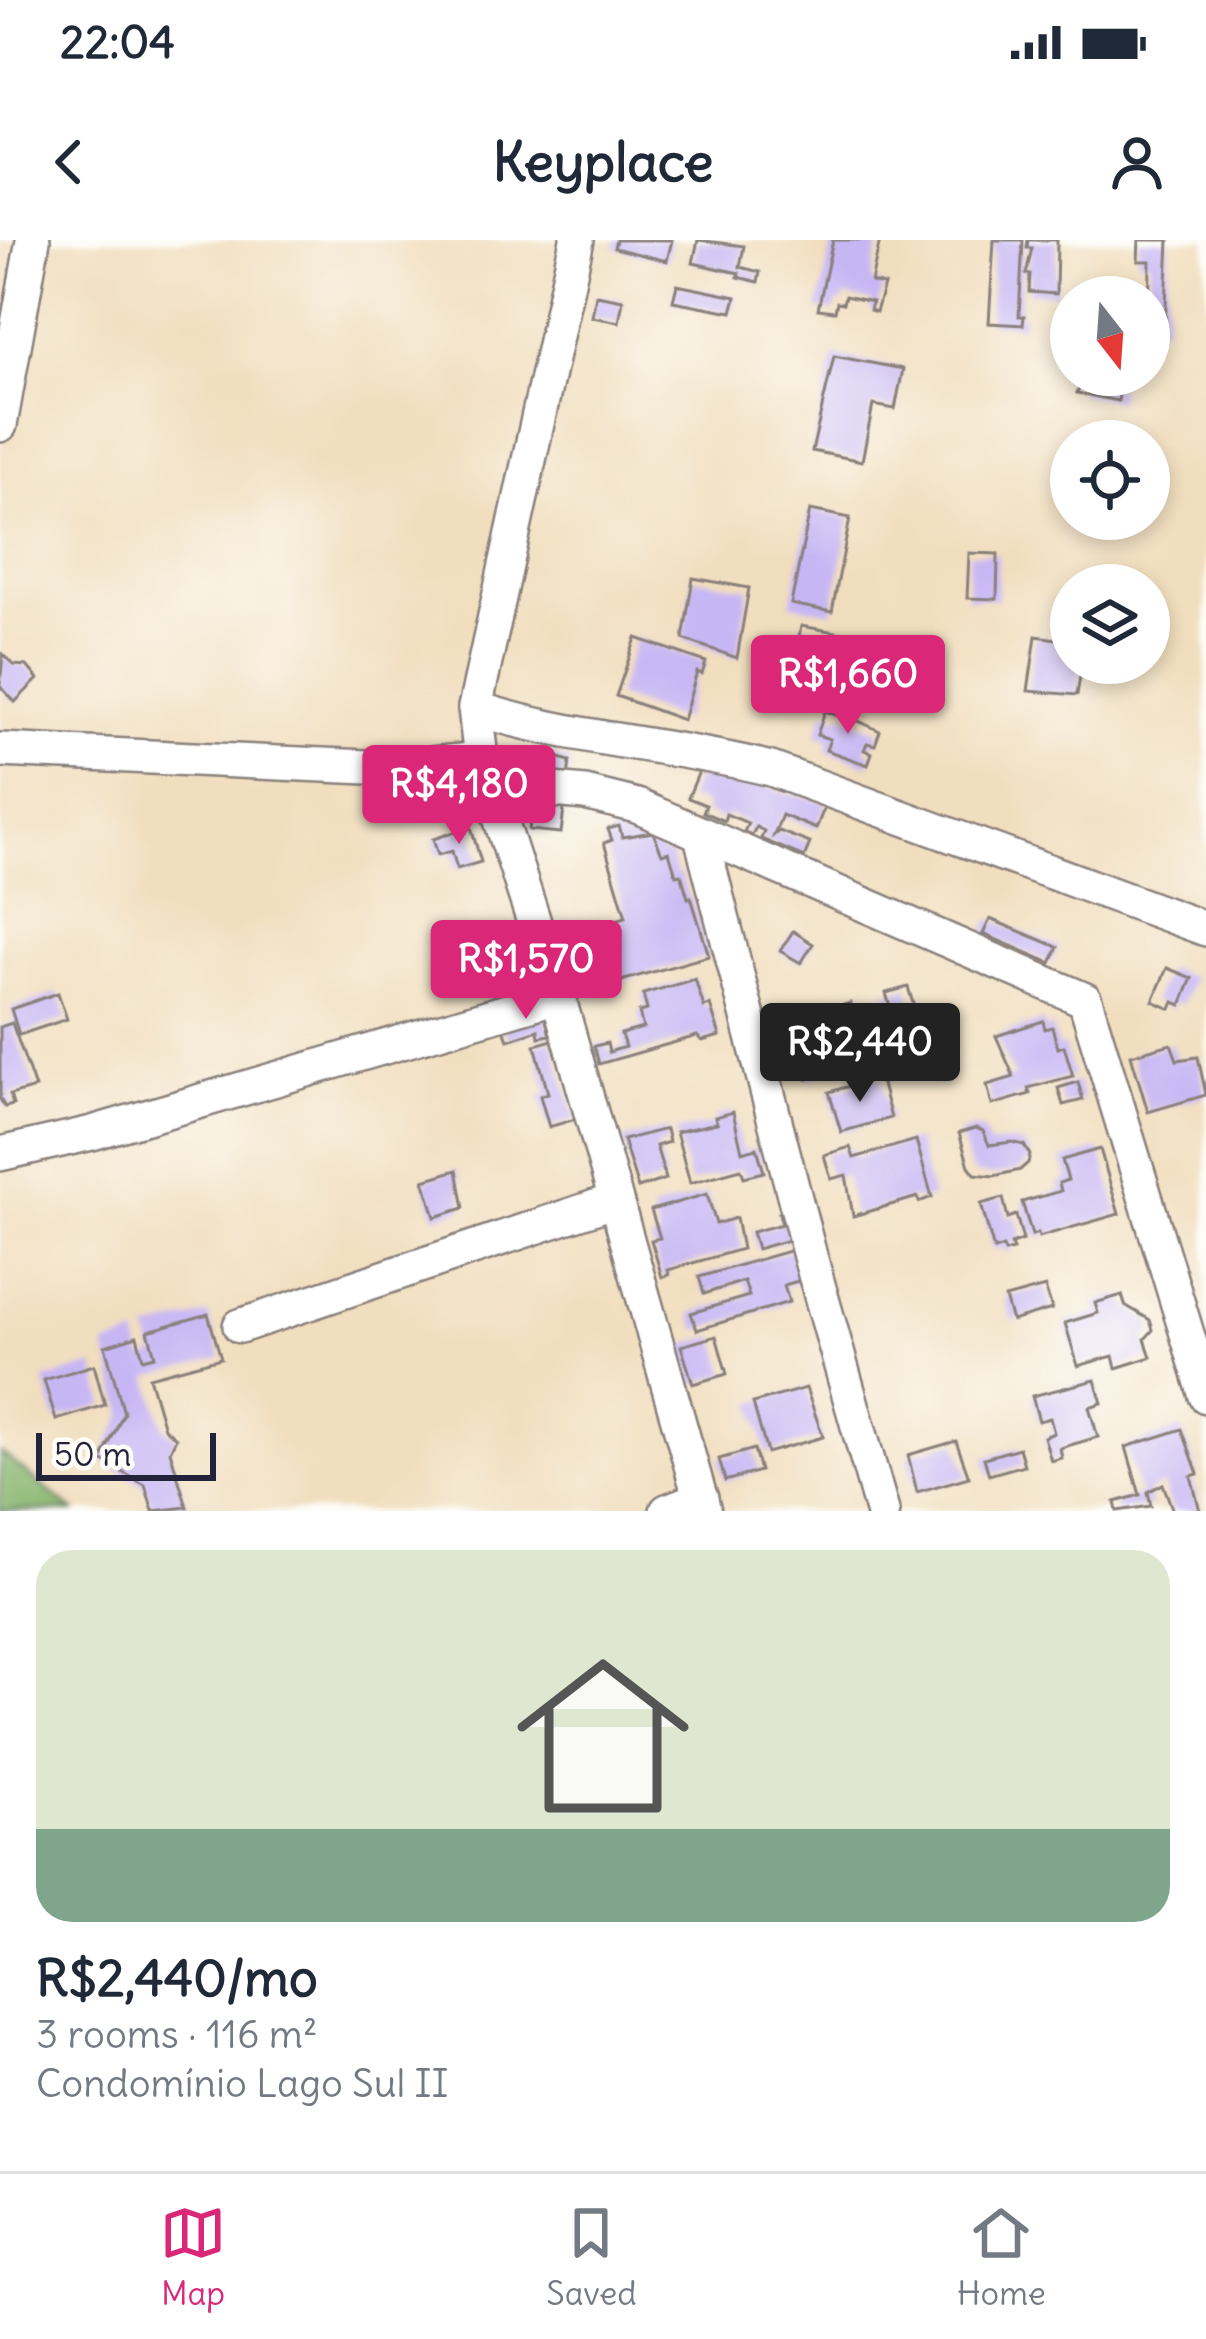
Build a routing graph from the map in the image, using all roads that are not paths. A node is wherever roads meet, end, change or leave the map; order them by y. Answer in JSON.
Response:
{"nodes":[{"id":1,"x":33,"y":240,"type":"edge"},
{"id":2,"x":577,"y":240,"type":"edge"},
{"id":3,"x":0,"y":424,"type":"edge"},
{"id":4,"x":475,"y":709,"type":"junction"},
{"id":5,"x":0,"y":750,"type":"edge"},
{"id":6,"x":485,"y":771,"type":"junction"},
{"id":7,"x":701,"y":836,"type":"junction"},
{"id":8,"x":1206,"y":929,"type":"edge"},
{"id":9,"x":558,"y":996,"type":"junction"},
{"id":10,"x":0,"y":1154,"type":"edge"},
{"id":11,"x":614,"y":1201,"type":"junction"},
{"id":12,"x":240,"y":1326,"type":"dead end"},
{"id":13,"x":1206,"y":1396,"type":"edge"},
{"id":14,"x":703,"y":1505,"type":"edge"},
{"id":15,"x":667,"y":1511,"type":"edge"},
{"id":16,"x":882,"y":1511,"type":"edge"}],
"edges":[{"from":1,"to":3,"type":"street"},
{"from":2,"to":4,"type":"street"},
{"from":4,"to":6,"type":"street"},
{"from":4,"to":8,"type":"street"},
{"from":5,"to":6,"type":"street"},
{"from":6,"to":7,"type":"street"},
{"from":6,"to":9,"type":"street"},
{"from":7,"to":13,"type":"street"},
{"from":7,"to":16,"type":"street"},
{"from":9,"to":10,"type":"street"},
{"from":9,"to":11,"type":"street"},
{"from":11,"to":12,"type":"street"},
{"from":11,"to":14,"type":"street"},
{"from":14,"to":15,"type":"street"}]}
